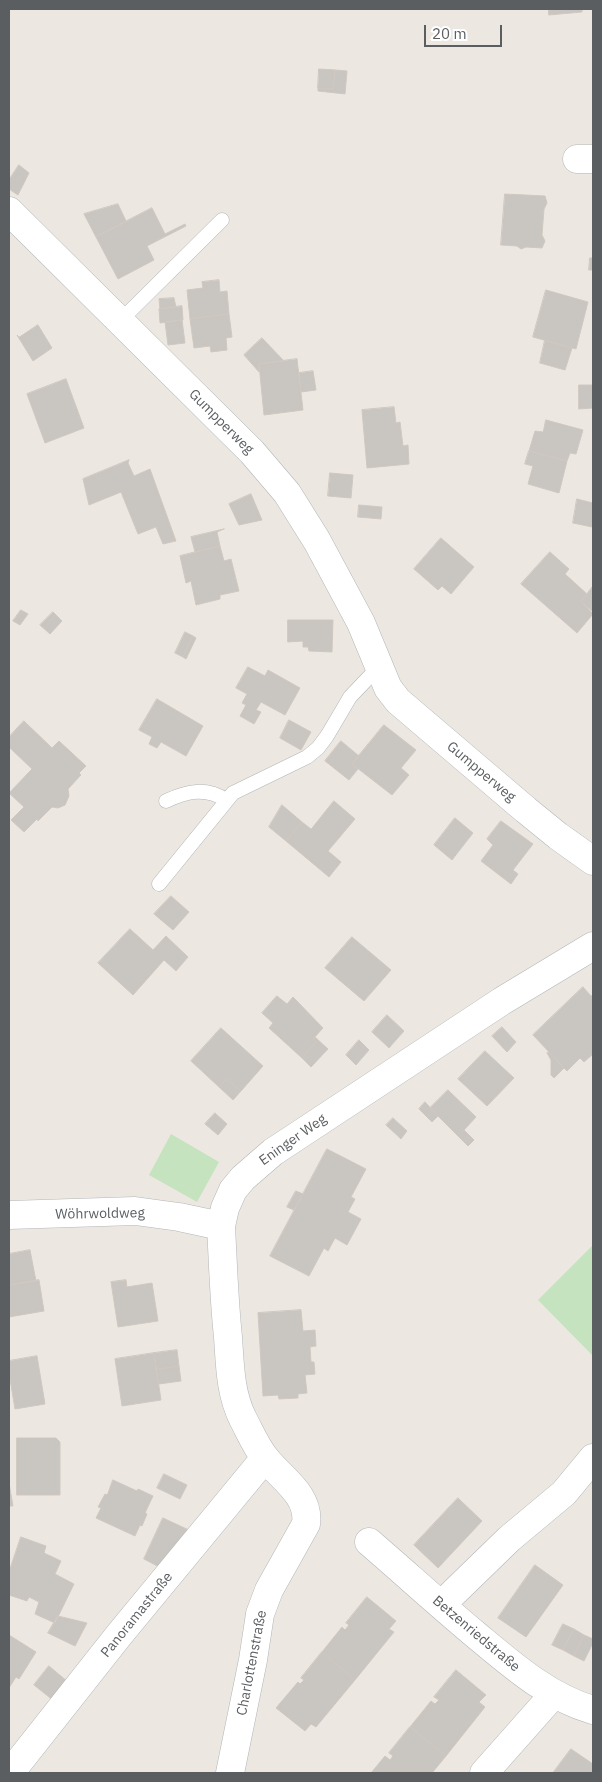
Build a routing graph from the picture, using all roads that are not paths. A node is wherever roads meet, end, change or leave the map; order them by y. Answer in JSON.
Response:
{"nodes":[{"id":1,"x":9,"y":211,"type":"edge"},
{"id":2,"x":222,"y":220,"type":"dead end"},
{"id":3,"x":120,"y":321,"type":"junction"},
{"id":4,"x":381,"y":671,"type":"junction"},
{"id":5,"x":226,"y":800,"type":"junction"},
{"id":6,"x":166,"y":801,"type":"dead end"},
{"id":7,"x":593,"y":861,"type":"edge"},
{"id":8,"x":159,"y":884,"type":"dead end"},
{"id":9,"x":593,"y":946,"type":"edge"},
{"id":10,"x":9,"y":1215,"type":"edge"},
{"id":11,"x":221,"y":1226,"type":"junction"},
{"id":12,"x":265,"y":1458,"type":"junction"},
{"id":13,"x":593,"y":1458,"type":"edge"},
{"id":14,"x":369,"y":1542,"type":"dead end"},
{"id":15,"x":441,"y":1605,"type":"junction"},
{"id":16,"x":554,"y":1694,"type":"junction"},
{"id":17,"x":593,"y":1710,"type":"edge"},
{"id":18,"x":10,"y":1773,"type":"edge"},
{"id":19,"x":230,"y":1773,"type":"edge"},
{"id":20,"x":484,"y":1773,"type":"edge"}],
"edges":[{"from":1,"to":3,"type":"street","name":"Gumpperweg"},
{"from":2,"to":3,"type":"lane"},
{"from":3,"to":4,"type":"street","name":"Gumpperweg"},
{"from":4,"to":5,"type":"lane"},
{"from":4,"to":7,"type":"street","name":"Gumpperweg"},
{"from":5,"to":6,"type":"lane"},
{"from":5,"to":8,"type":"lane"},
{"from":9,"to":11,"type":"street","name":"Eninger Weg"},
{"from":10,"to":11,"type":"street","name":"Wöhrwoldweg"},
{"from":11,"to":12,"type":"street","name":"Eninger Weg"},
{"from":12,"to":18,"type":"street","name":"Panoramastraße"},
{"from":12,"to":19,"type":"street","name":"Charlottenstraße"},
{"from":13,"to":15,"type":"street"},
{"from":14,"to":15,"type":"street","name":"Betzenriedstraße"},
{"from":15,"to":16,"type":"street","name":"Betzenriedstraße"},
{"from":16,"to":17,"type":"street","name":"Betzenriedstraße"},
{"from":16,"to":20,"type":"street"}]}
